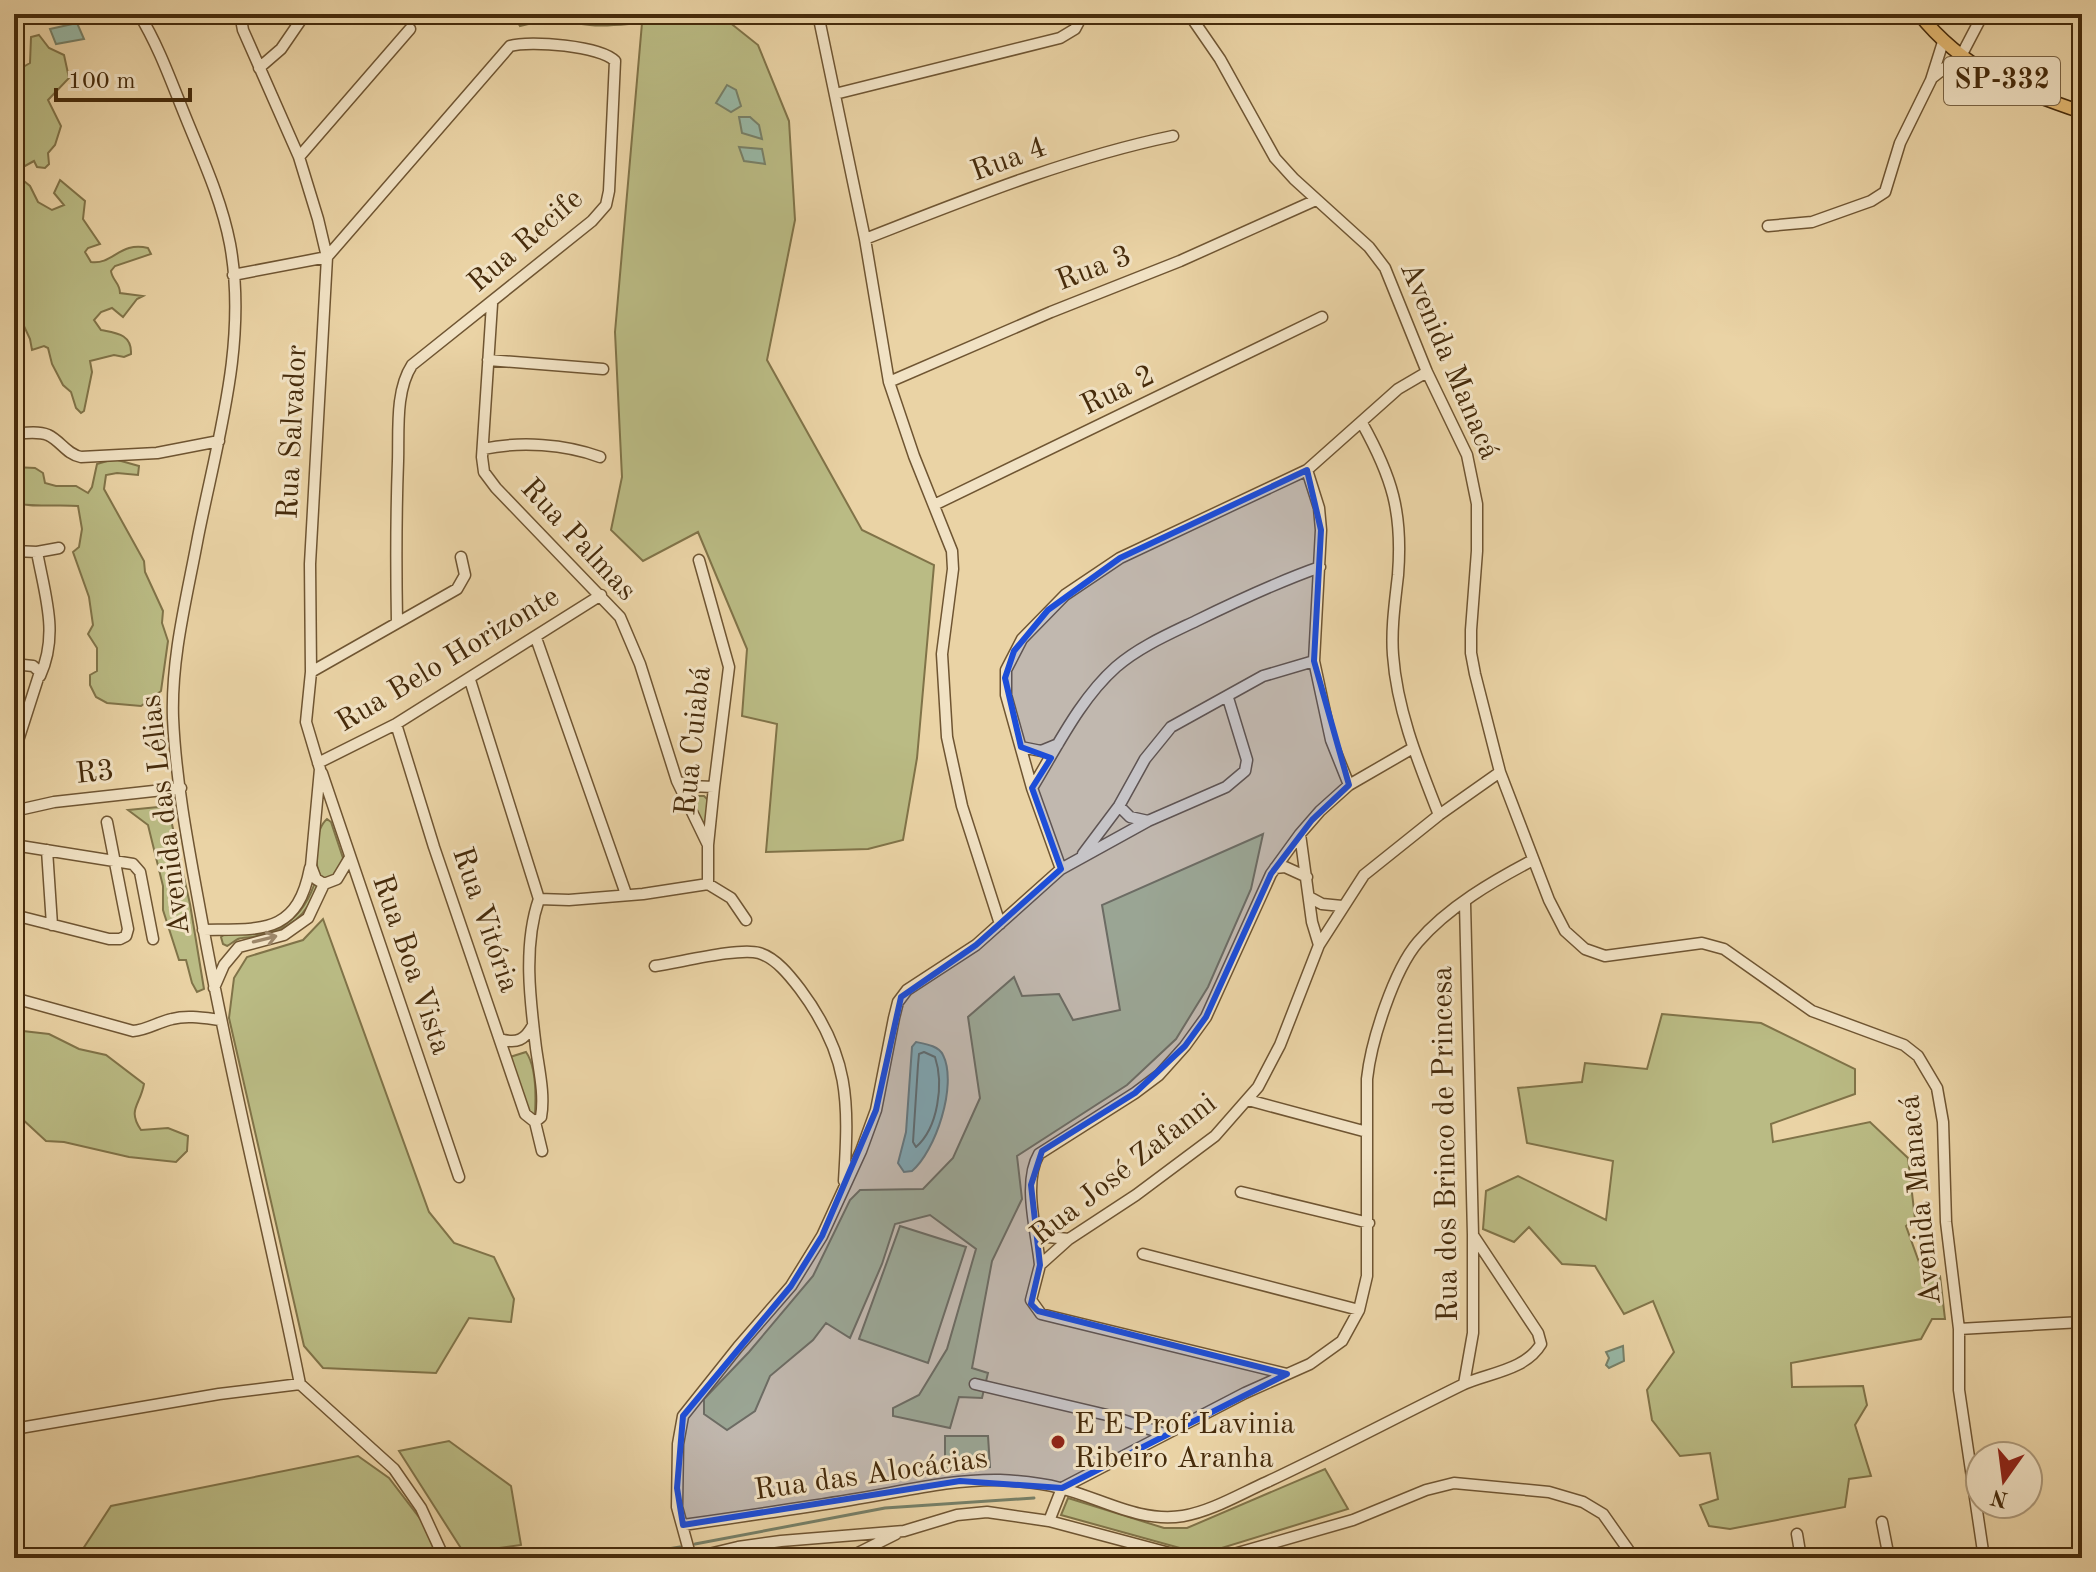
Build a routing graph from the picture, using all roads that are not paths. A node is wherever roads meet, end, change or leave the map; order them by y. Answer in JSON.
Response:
{"nodes":[{"id":1,"x":139,"y":14,"type":"edge"},
{"id":2,"x":240,"y":14,"type":"edge"},
{"id":3,"x":305,"y":14,"type":"edge"},
{"id":4,"x":818,"y":14,"type":"edge"},
{"id":5,"x":1083,"y":14,"type":"edge"},
{"id":6,"x":1189,"y":14,"type":"edge"},
{"id":7,"x":1919,"y":14,"type":"edge"},
{"id":8,"x":1983,"y":14,"type":"edge"},
{"id":9,"x":410,"y":29,"type":"dead end"},
{"id":10,"x":1943,"y":42,"type":"junction"},
{"id":11,"x":1965,"y":59,"type":"junction"},
{"id":12,"x":259,"y":68,"type":"junction"},
{"id":13,"x":1931,"y":80,"type":"junction"},
{"id":14,"x":835,"y":94,"type":"junction"},
{"id":15,"x":2082,"y":112,"type":"edge"},
{"id":16,"x":1173,"y":136,"type":"dead end"},
{"id":17,"x":299,"y":157,"type":"junction"},
{"id":18,"x":1316,"y":200,"type":"junction"},
{"id":19,"x":1768,"y":226,"type":"dead end"},
{"id":20,"x":865,"y":239,"type":"junction"},
{"id":21,"x":327,"y":257,"type":"junction"},
{"id":22,"x":233,"y":275,"type":"junction"},
{"id":23,"x":492,"y":304,"type":"junction"},
{"id":24,"x":1322,"y":317,"type":"dead end"},
{"id":25,"x":488,"y":360,"type":"junction"},
{"id":26,"x":603,"y":369,"type":"dead end"},
{"id":27,"x":1427,"y":372,"type":"junction"},
{"id":28,"x":889,"y":382,"type":"junction"},
{"id":29,"x":1362,"y":423,"type":"junction"},
{"id":30,"x":14,"y":434,"type":"edge"},
{"id":31,"x":219,"y":441,"type":"junction"},
{"id":32,"x":483,"y":449,"type":"junction"},
{"id":33,"x":600,"y":457,"type":"dead end"},
{"id":34,"x":1307,"y":470,"type":"junction"},
{"id":35,"x":934,"y":505,"type":"junction"},
{"id":36,"x":59,"y":548,"type":"dead end"},
{"id":37,"x":14,"y":551,"type":"edge"},
{"id":38,"x":37,"y":552,"type":"junction"},
{"id":39,"x":461,"y":557,"type":"dead end"},
{"id":40,"x":699,"y":560,"type":"dead end"},
{"id":41,"x":1320,"y":567,"type":"junction"},
{"id":42,"x":601,"y":595,"type":"junction"},
{"id":43,"x":397,"y":622,"type":"junction"},
{"id":44,"x":536,"y":638,"type":"junction"},
{"id":45,"x":1314,"y":661,"type":"junction"},
{"id":46,"x":14,"y":664,"type":"edge"},
{"id":47,"x":311,"y":672,"type":"junction"},
{"id":48,"x":40,"y":676,"type":"junction"},
{"id":49,"x":470,"y":680,"type":"junction"},
{"id":50,"x":1228,"y":698,"type":"junction"},
{"id":51,"x":396,"y":724,"type":"junction"},
{"id":52,"x":1060,"y":743,"type":"junction"},
{"id":53,"x":1021,"y":747,"type":"junction"},
{"id":54,"x":1413,"y":748,"type":"junction"},
{"id":55,"x":14,"y":753,"type":"edge"},
{"id":56,"x":319,"y":766,"type":"junction"},
{"id":57,"x":1500,"y":772,"type":"junction"},
{"id":58,"x":677,"y":781,"type":"junction"},
{"id":59,"x":1349,"y":785,"type":"junction"},
{"id":60,"x":714,"y":787,"type":"junction"},
{"id":61,"x":181,"y":788,"type":"junction"},
{"id":62,"x":1032,"y":788,"type":"junction"},
{"id":63,"x":1119,"y":806,"type":"junction"},
{"id":64,"x":14,"y":811,"type":"edge"},
{"id":65,"x":336,"y":813,"type":"junction"},
{"id":66,"x":1439,"y":815,"type":"junction"},
{"id":67,"x":316,"y":816,"type":"junction"},
{"id":68,"x":1148,"y":821,"type":"junction"},
{"id":69,"x":107,"y":822,"type":"dead end"},
{"id":70,"x":1300,"y":834,"type":"junction"},
{"id":71,"x":14,"y":845,"type":"edge"},
{"id":72,"x":708,"y":845,"type":"junction"},
{"id":73,"x":47,"y":850,"type":"junction"},
{"id":74,"x":1081,"y":856,"type":"junction"},
{"id":75,"x":349,"y":859,"type":"junction"},
{"id":76,"x":1533,"y":860,"type":"junction"},
{"id":77,"x":115,"y":861,"type":"junction"},
{"id":78,"x":311,"y":866,"type":"junction"},
{"id":79,"x":1275,"y":868,"type":"junction"},
{"id":80,"x":1061,"y":869,"type":"junction"},
{"id":81,"x":1307,"y":877,"type":"junction"},
{"id":82,"x":324,"y":884,"type":"junction"},
{"id":83,"x":708,"y":884,"type":"junction"},
{"id":84,"x":626,"y":894,"type":"junction"},
{"id":85,"x":1309,"y":897,"type":"junction"},
{"id":86,"x":539,"y":899,"type":"junction"},
{"id":87,"x":1465,"y":903,"type":"junction"},
{"id":88,"x":1342,"y":906,"type":"junction"},
{"id":89,"x":14,"y":915,"type":"edge"},
{"id":90,"x":746,"y":920,"type":"dead end"},
{"id":91,"x":1000,"y":924,"type":"junction"},
{"id":92,"x":52,"y":925,"type":"junction"},
{"id":93,"x":203,"y":930,"type":"junction"},
{"id":94,"x":153,"y":939,"type":"dead end"},
{"id":95,"x":1319,"y":945,"type":"junction"},
{"id":96,"x":655,"y":966,"type":"dead end"},
{"id":97,"x":214,"y":990,"type":"junction"},
{"id":98,"x":14,"y":998,"type":"edge"},
{"id":99,"x":220,"y":1020,"type":"junction"},
{"id":100,"x":533,"y":1025,"type":"junction"},
{"id":101,"x":500,"y":1039,"type":"junction"},
{"id":102,"x":1248,"y":1100,"type":"junction"},
{"id":103,"x":537,"y":1121,"type":"junction"},
{"id":104,"x":1367,"y":1132,"type":"junction"},
{"id":105,"x":542,"y":1151,"type":"dead end"},
{"id":106,"x":459,"y":1177,"type":"dead end"},
{"id":107,"x":844,"y":1187,"type":"junction"},
{"id":108,"x":1241,"y":1192,"type":"dead end"},
{"id":109,"x":1369,"y":1223,"type":"junction"},
{"id":110,"x":1036,"y":1226,"type":"junction"},
{"id":111,"x":1473,"y":1235,"type":"junction"},
{"id":112,"x":1069,"y":1239,"type":"junction"},
{"id":113,"x":1143,"y":1254,"type":"dead end"},
{"id":114,"x":1040,"y":1265,"type":"junction"},
{"id":115,"x":1359,"y":1310,"type":"junction"},
{"id":116,"x":2082,"y":1322,"type":"edge"},
{"id":117,"x":1959,"y":1329,"type":"junction"},
{"id":118,"x":1287,"y":1374,"type":"junction"},
{"id":119,"x":300,"y":1384,"type":"junction"},
{"id":120,"x":975,"y":1384,"type":"dead end"},
{"id":121,"x":1464,"y":1384,"type":"junction"},
{"id":122,"x":14,"y":1429,"type":"edge"},
{"id":123,"x":1164,"y":1434,"type":"junction"},
{"id":124,"x":1062,"y":1488,"type":"junction"},
{"id":125,"x":1049,"y":1521,"type":"junction"},
{"id":126,"x":1882,"y":1522,"type":"dead end"},
{"id":127,"x":683,"y":1525,"type":"junction"},
{"id":128,"x":904,"y":1531,"type":"junction"},
{"id":129,"x":1797,"y":1534,"type":"dead end"},
{"id":130,"x":852,"y":1536,"type":"junction"},
{"id":131,"x":853,"y":1555,"type":"edge"},
{"id":132,"x":444,"y":1558,"type":"edge"},
{"id":133,"x":691,"y":1558,"type":"edge"},
{"id":134,"x":1188,"y":1558,"type":"edge"},
{"id":135,"x":1220,"y":1558,"type":"edge"},
{"id":136,"x":1634,"y":1558,"type":"edge"},
{"id":137,"x":1801,"y":1558,"type":"edge"},
{"id":138,"x":1889,"y":1558,"type":"edge"},
{"id":139,"x":1984,"y":1558,"type":"edge"}],
"edges":[{"from":1,"to":22,"type":"street","name":"Avenida das Lélias"},
{"from":2,"to":12,"type":"street","name":"Rua Salvador"},
{"from":3,"to":12,"type":"street"},
{"from":4,"to":14,"type":"street"},
{"from":5,"to":14,"type":"street"},
{"from":6,"to":18,"type":"street","name":"Avenida Manacá"},
{"from":7,"to":10,"type":"main road","number":"SP-332"},
{"from":8,"to":11,"type":"street"},
{"from":9,"to":17,"type":"street"},
{"from":10,"to":11,"type":"main road","number":"SP-332"},
{"from":10,"to":13,"type":"street"},
{"from":11,"to":13,"type":"street"},
{"from":11,"to":15,"type":"main road","number":"SP-332"},
{"from":12,"to":17,"type":"street","name":"Rua Salvador"},
{"from":13,"to":19,"type":"street"},
{"from":14,"to":20,"type":"street"},
{"from":16,"to":20,"type":"street","name":"Rua 4"},
{"from":17,"to":21,"type":"street","name":"Rua Salvador"},
{"from":18,"to":27,"type":"street","name":"Avenida Manacá"},
{"from":18,"to":28,"type":"street","name":"Rua 3"},
{"from":20,"to":28,"type":"street"},
{"from":21,"to":22,"type":"street"},
{"from":21,"to":23,"type":"street","name":"Rua Recife"},
{"from":21,"to":47,"type":"street","name":"Rua Salvador"},
{"from":22,"to":31,"type":"street","name":"Avenida das Lélias"},
{"from":23,"to":25,"type":"street","name":"Rua Palmas"},
{"from":23,"to":43,"type":"street","name":"Rua Recife"},
{"from":24,"to":35,"type":"street","name":"Rua 2"},
{"from":25,"to":26,"type":"street"},
{"from":25,"to":32,"type":"street","name":"Rua Palmas"},
{"from":27,"to":29,"type":"street"},
{"from":27,"to":57,"type":"street","name":"Avenida Manacá"},
{"from":28,"to":35,"type":"street"},
{"from":29,"to":34,"type":"street"},
{"from":29,"to":54,"type":"street"},
{"from":30,"to":31,"type":"street"},
{"from":31,"to":61,"type":"street","name":"Avenida das Lélias"},
{"from":32,"to":33,"type":"street"},
{"from":32,"to":42,"type":"street","name":"Rua Palmas"},
{"from":34,"to":41,"type":"street"},
{"from":34,"to":53,"type":"street"},
{"from":35,"to":91,"type":"street"},
{"from":36,"to":38,"type":"street"},
{"from":37,"to":38,"type":"street"},
{"from":38,"to":48,"type":"street"},
{"from":39,"to":43,"type":"street"},
{"from":40,"to":60,"type":"street","name":"Rua Cuiabá"},
{"from":41,"to":45,"type":"street"},
{"from":41,"to":52,"type":"street"},
{"from":42,"to":44,"type":"street","name":"Rua Belo Horizonte"},
{"from":42,"to":58,"type":"street","name":"Rua Palmas"},
{"from":43,"to":47,"type":"street"},
{"from":44,"to":49,"type":"street","name":"Rua Belo Horizonte"},
{"from":44,"to":84,"type":"street"},
{"from":45,"to":50,"type":"street"},
{"from":45,"to":59,"type":"street"},
{"from":46,"to":48,"type":"street"},
{"from":47,"to":56,"type":"street","name":"Rua Salvador"},
{"from":48,"to":55,"type":"street"},
{"from":49,"to":51,"type":"street","name":"Rua Belo Horizonte"},
{"from":49,"to":86,"type":"street"},
{"from":50,"to":63,"type":"street"},
{"from":50,"to":68,"type":"street"},
{"from":51,"to":56,"type":"street","name":"Rua Belo Horizonte"},
{"from":51,"to":101,"type":"street","name":"Rua Vitória"},
{"from":52,"to":53,"type":"street"},
{"from":52,"to":62,"type":"street"},
{"from":53,"to":62,"type":"street"},
{"from":54,"to":59,"type":"street"},
{"from":54,"to":66,"type":"street"},
{"from":56,"to":65,"type":"street","name":"Rua Boa Vista"},
{"from":56,"to":67,"type":"street","name":"Rua Salvador"},
{"from":57,"to":66,"type":"street","name":"Rua José Zafanni"},
{"from":57,"to":76,"type":"street","name":"Avenida Manacá"},
{"from":58,"to":60,"type":"street"},
{"from":58,"to":72,"type":"street","name":"Rua Palmas"},
{"from":59,"to":70,"type":"street"},
{"from":60,"to":72,"type":"street","name":"Rua Cuiabá"},
{"from":61,"to":64,"type":"street","name":"R3"},
{"from":61,"to":93,"type":"street","name":"Avenida das Lélias"},
{"from":62,"to":80,"type":"street"},
{"from":63,"to":68,"type":"street"},
{"from":63,"to":74,"type":"street"},
{"from":65,"to":67,"type":"street"},
{"from":65,"to":75,"type":"street","name":"Rua Boa Vista"},
{"from":66,"to":88,"type":"street","name":"Rua José Zafanni"},
{"from":67,"to":78,"type":"street","name":"Rua Salvador"},
{"from":68,"to":74,"type":"street"},
{"from":69,"to":77,"type":"street"},
{"from":70,"to":79,"type":"street"},
{"from":70,"to":81,"type":"street"},
{"from":71,"to":73,"type":"street"},
{"from":72,"to":83,"type":"street","name":"Rua Cuiabá"},
{"from":73,"to":77,"type":"street"},
{"from":73,"to":92,"type":"street"},
{"from":74,"to":80,"type":"street"},
{"from":75,"to":82,"type":"street"},
{"from":75,"to":106,"type":"street","name":"Rua Boa Vista"},
{"from":76,"to":87,"type":"street"},
{"from":76,"to":117,"type":"street","name":"Avenida Manacá"},
{"from":77,"to":92,"type":"street"},
{"from":77,"to":94,"type":"street"},
{"from":78,"to":82,"type":"street"},
{"from":78,"to":93,"type":"street","name":"Rua Salvador"},
{"from":79,"to":81,"type":"street"},
{"from":79,"to":110,"type":"street"},
{"from":80,"to":91,"type":"street"},
{"from":81,"to":85,"type":"street"},
{"from":97,"to":82,"type":"street","one_way":true},
{"from":83,"to":84,"type":"street"},
{"from":83,"to":90,"type":"street"},
{"from":84,"to":86,"type":"street"},
{"from":85,"to":88,"type":"street"},
{"from":85,"to":95,"type":"street"},
{"from":86,"to":100,"type":"street"},
{"from":87,"to":104,"type":"street"},
{"from":87,"to":111,"type":"street","name":"Rua dos Brinco de Princesa"},
{"from":88,"to":95,"type":"street","name":"Rua José Zafanni"},
{"from":89,"to":92,"type":"street"},
{"from":91,"to":107,"type":"street"},
{"from":93,"to":97,"type":"street","name":"Avenida das Lélias"},
{"from":95,"to":102,"type":"street","name":"Rua José Zafanni"},
{"from":96,"to":107,"type":"street"},
{"from":97,"to":99,"type":"street","name":"Avenida das Lélias"},
{"from":98,"to":99,"type":"street"},
{"from":99,"to":119,"type":"street","name":"Avenida das Lélias"},
{"from":100,"to":101,"type":"street"},
{"from":100,"to":103,"type":"street"},
{"from":101,"to":103,"type":"street","name":"Rua Vitória"},
{"from":102,"to":104,"type":"street"},
{"from":102,"to":112,"type":"street","name":"Rua José Zafanni"},
{"from":103,"to":105,"type":"street"},
{"from":104,"to":109,"type":"street"},
{"from":107,"to":127,"type":"street"},
{"from":108,"to":109,"type":"street"},
{"from":109,"to":115,"type":"street"},
{"from":110,"to":112,"type":"street"},
{"from":110,"to":114,"type":"street"},
{"from":111,"to":121,"type":"street","name":"Rua dos Brinco de Princesa"},
{"from":111,"to":121,"type":"street","name":"Rua das Alocácias"},
{"from":112,"to":114,"type":"street","name":"Rua José Zafanni"},
{"from":113,"to":115,"type":"street"},
{"from":114,"to":118,"type":"street","name":"Rua José Zafanni"},
{"from":115,"to":118,"type":"street"},
{"from":116,"to":117,"type":"street"},
{"from":117,"to":139,"type":"street","name":"Avenida Manacá"},
{"from":118,"to":123,"type":"street"},
{"from":119,"to":122,"type":"street"},
{"from":119,"to":132,"type":"street"},
{"from":120,"to":123,"type":"street"},
{"from":121,"to":124,"type":"street","name":"Rua das Alocácias"},
{"from":123,"to":124,"type":"street"},
{"from":124,"to":125,"type":"street"},
{"from":124,"to":127,"type":"street","name":"Rua das Alocácias"},
{"from":125,"to":128,"type":"street"},
{"from":125,"to":134,"type":"street"},
{"from":126,"to":138,"type":"street"},
{"from":127,"to":133,"type":"street"},
{"from":128,"to":130,"type":"street"},
{"from":128,"to":131,"type":"street"},
{"from":129,"to":137,"type":"street"},
{"from":130,"to":131,"type":"street"},
{"from":130,"to":133,"type":"street"},
{"from":135,"to":136,"type":"street"}]}
